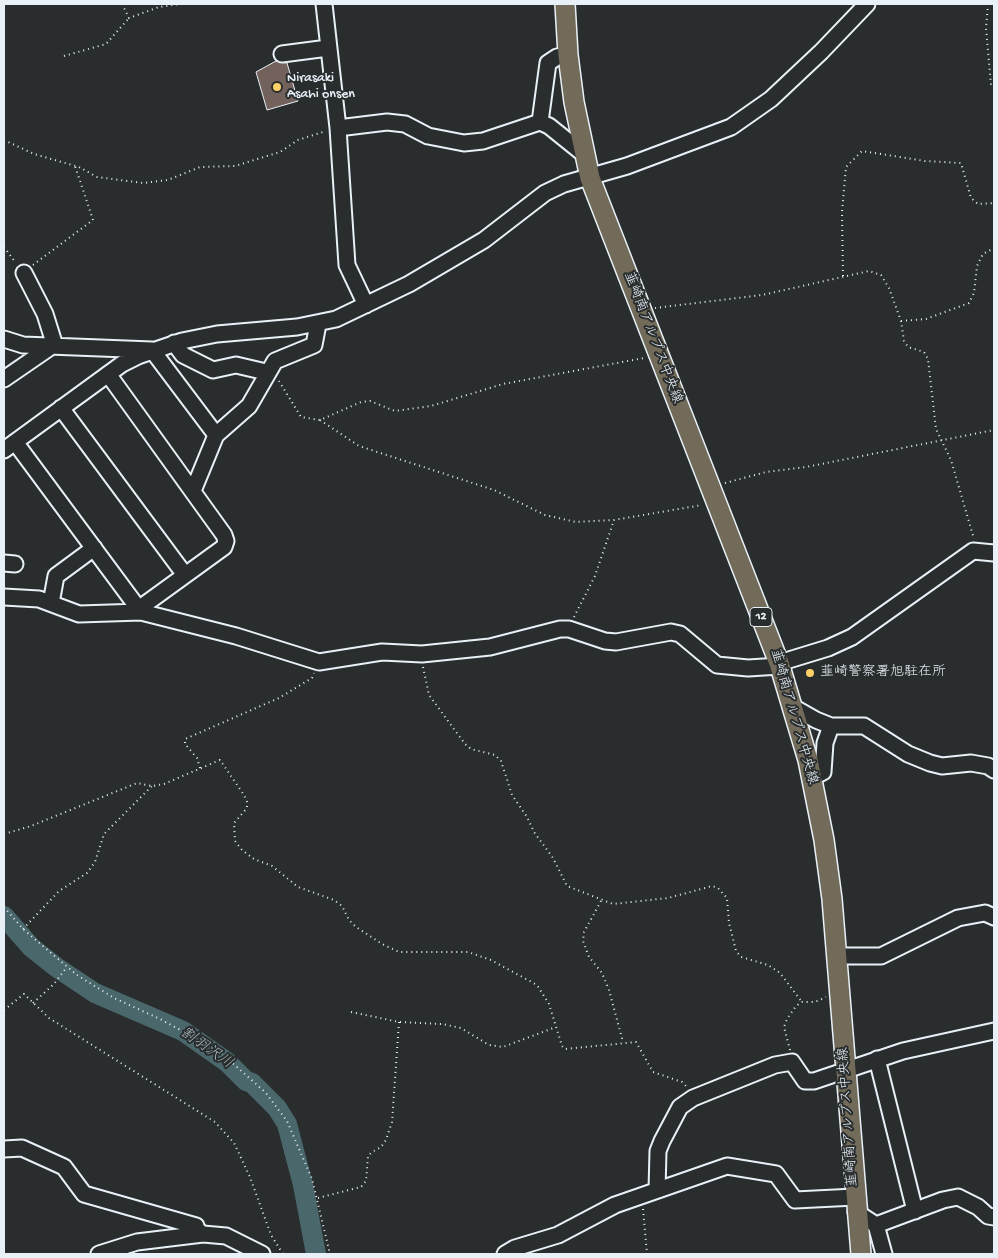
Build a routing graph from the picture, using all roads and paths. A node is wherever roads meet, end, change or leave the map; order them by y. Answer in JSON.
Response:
{"nodes":[{"id":1,"x":122,"y":4,"type":"edge"},
{"id":2,"x":180,"y":4,"type":"edge"},
{"id":3,"x":324,"y":4,"type":"edge"},
{"id":4,"x":565,"y":4,"type":"edge"},
{"id":5,"x":867,"y":4,"type":"edge"},
{"id":6,"x":988,"y":4,"type":"edge"},
{"id":7,"x":129,"y":18,"type":"junction"},
{"id":8,"x":328,"y":48,"type":"junction"},
{"id":9,"x":282,"y":54,"type":"dead end"},
{"id":10,"x":568,"y":55,"type":"junction"},
{"id":11,"x":64,"y":56,"type":"dead end"},
{"id":12,"x":994,"y":85,"type":"edge"},
{"id":13,"x":540,"y":122,"type":"junction"},
{"id":14,"x":338,"y":128,"type":"junction"},
{"id":15,"x":4,"y":140,"type":"edge"},
{"id":16,"x":585,"y":155,"type":"junction"},
{"id":17,"x":75,"y":166,"type":"junction"},
{"id":18,"x":590,"y":178,"type":"junction"},
{"id":19,"x":994,"y":203,"type":"edge"},
{"id":20,"x":4,"y":247,"type":"edge"},
{"id":21,"x":994,"y":248,"type":"edge"},
{"id":22,"x":24,"y":273,"type":"junction"},
{"id":23,"x":843,"y":276,"type":"junction"},
{"id":24,"x":366,"y":305,"type":"junction"},
{"id":25,"x":641,"y":310,"type":"junction"},
{"id":26,"x":901,"y":321,"type":"junction"},
{"id":27,"x":318,"y":324,"type":"junction"},
{"id":28,"x":4,"y":339,"type":"edge"},
{"id":29,"x":174,"y":343,"type":"junction"},
{"id":30,"x":53,"y":346,"type":"junction"},
{"id":31,"x":152,"y":350,"type":"junction"},
{"id":32,"x":658,"y":354,"type":"junction"},
{"id":33,"x":266,"y":372,"type":"junction"},
{"id":34,"x":108,"y":374,"type":"junction"},
{"id":35,"x":4,"y":380,"type":"edge"},
{"id":36,"x":61,"y":408,"type":"junction"},
{"id":37,"x":320,"y":420,"type":"junction"},
{"id":38,"x":994,"y":430,"type":"edge"},
{"id":39,"x":216,"y":435,"type":"junction"},
{"id":40,"x":940,"y":440,"type":"junction"},
{"id":41,"x":9,"y":446,"type":"edge"},
{"id":42,"x":193,"y":491,"type":"junction"},
{"id":43,"x":714,"y":495,"type":"junction"},
{"id":44,"x":614,"y":520,"type":"junction"},
{"id":45,"x":94,"y":548,"type":"junction"},
{"id":46,"x":977,"y":551,"type":"junction"},
{"id":47,"x":994,"y":553,"type":"edge"},
{"id":48,"x":185,"y":575,"type":"junction"},
{"id":49,"x":4,"y":597,"type":"edge"},
{"id":50,"x":51,"y":603,"type":"junction"},
{"id":51,"x":141,"y":612,"type":"junction"},
{"id":52,"x":569,"y":629,"type":"junction"},
{"id":53,"x":422,"y":654,"type":"junction"},
{"id":54,"x":319,"y":662,"type":"junction"},
{"id":55,"x":780,"y":664,"type":"junction"},
{"id":56,"x":793,"y":707,"type":"junction"},
{"id":57,"x":831,"y":726,"type":"junction"},
{"id":58,"x":200,"y":768,"type":"junction"},
{"id":59,"x":994,"y":770,"type":"edge"},
{"id":60,"x":812,"y":778,"type":"junction"},
{"id":61,"x":152,"y":786,"type":"junction"},
{"id":62,"x":4,"y":834,"type":"edge"},
{"id":63,"x":601,"y":901,"type":"junction"},
{"id":64,"x":4,"y":907,"type":"edge"},
{"id":65,"x":994,"y":917,"type":"edge"},
{"id":66,"x":22,"y":929,"type":"junction"},
{"id":67,"x":837,"y":956,"type":"junction"},
{"id":68,"x":67,"y":967,"type":"junction"},
{"id":69,"x":840,"y":990,"type":"junction"},
{"id":70,"x":802,"y":1002,"type":"junction"},
{"id":71,"x":33,"y":1003,"type":"junction"},
{"id":72,"x":4,"y":1010,"type":"edge"},
{"id":73,"x":351,"y":1012,"type":"dead end"},
{"id":74,"x":399,"y":1022,"type":"junction"},
{"id":75,"x":556,"y":1027,"type":"junction"},
{"id":76,"x":994,"y":1031,"type":"edge"},
{"id":77,"x":623,"y":1042,"type":"junction"},
{"id":78,"x":877,"y":1059,"type":"junction"},
{"id":79,"x":792,"y":1062,"type":"junction"},
{"id":80,"x":846,"y":1070,"type":"junction"},
{"id":81,"x":696,"y":1096,"type":"junction"},
{"id":82,"x":4,"y":1149,"type":"edge"},
{"id":83,"x":649,"y":1192,"type":"junction"},
{"id":84,"x":317,"y":1198,"type":"junction"},
{"id":85,"x":856,"y":1204,"type":"junction"},
{"id":86,"x":915,"y":1211,"type":"junction"},
{"id":87,"x":994,"y":1217,"type":"edge"},
{"id":88,"x":876,"y":1225,"type":"junction"},
{"id":89,"x":202,"y":1234,"type":"junction"},
{"id":90,"x":99,"y":1254,"type":"edge"},
{"id":91,"x":262,"y":1254,"type":"edge"},
{"id":92,"x":283,"y":1254,"type":"edge"},
{"id":93,"x":330,"y":1254,"type":"edge"},
{"id":94,"x":505,"y":1254,"type":"edge"},
{"id":95,"x":647,"y":1254,"type":"edge"},
{"id":96,"x":860,"y":1254,"type":"edge"},
{"id":97,"x":884,"y":1254,"type":"edge"}],
"edges":[{"from":1,"to":7,"type":"path"},
{"from":2,"to":7,"type":"path"},
{"from":3,"to":8,"type":"street"},
{"from":4,"to":10,"type":"main road","name":"韮崎南アルプス中央線","number":"12"},
{"from":5,"to":18,"type":"street"},
{"from":6,"to":12,"type":"path"},
{"from":7,"to":11,"type":"path"},
{"from":8,"to":9,"type":"street"},
{"from":8,"to":14,"type":"street"},
{"from":10,"to":13,"type":"street"},
{"from":10,"to":16,"type":"main road","name":"韮崎南アルプス中央線","number":"12"},
{"from":13,"to":14,"type":"street"},
{"from":13,"to":16,"type":"street"},
{"from":14,"to":17,"type":"path"},
{"from":14,"to":24,"type":"street"},
{"from":15,"to":17,"type":"path"},
{"from":16,"to":18,"type":"main road","name":"韮崎南アルプス中央線","number":"12"},
{"from":17,"to":22,"type":"path"},
{"from":18,"to":24,"type":"street"},
{"from":18,"to":25,"type":"main road","name":"韮崎南アルプス中央線","number":"12"},
{"from":19,"to":23,"type":"path"},
{"from":20,"to":22,"type":"path"},
{"from":21,"to":26,"type":"path"},
{"from":22,"to":30,"type":"street"},
{"from":23,"to":25,"type":"path"},
{"from":23,"to":26,"type":"path"},
{"from":24,"to":27,"type":"street"},
{"from":25,"to":32,"type":"main road","name":"韮崎南アルプス中央線","number":"12"},
{"from":26,"to":40,"type":"path"},
{"from":27,"to":29,"type":"street"},
{"from":27,"to":33,"type":"street"},
{"from":28,"to":30,"type":"street"},
{"from":29,"to":31,"type":"street"},
{"from":29,"to":33,"type":"street"},
{"from":30,"to":31,"type":"street"},
{"from":30,"to":35,"type":"street"},
{"from":31,"to":34,"type":"street"},
{"from":31,"to":39,"type":"street"},
{"from":32,"to":37,"type":"path"},
{"from":32,"to":43,"type":"main road","name":"韮崎南アルプス中央線","number":"12"},
{"from":33,"to":37,"type":"path"},
{"from":33,"to":39,"type":"street"},
{"from":34,"to":36,"type":"street"},
{"from":34,"to":42,"type":"street"},
{"from":36,"to":41,"type":"street"},
{"from":36,"to":48,"type":"street"},
{"from":37,"to":44,"type":"path"},
{"from":38,"to":40,"type":"path"},
{"from":39,"to":42,"type":"street"},
{"from":40,"to":43,"type":"path"},
{"from":40,"to":46,"type":"path"},
{"from":41,"to":45,"type":"street"},
{"from":42,"to":48,"type":"street"},
{"from":43,"to":44,"type":"path"},
{"from":43,"to":55,"type":"main road","name":"韮崎南アルプス中央線","number":"12"},
{"from":44,"to":52,"type":"path"},
{"from":45,"to":50,"type":"street"},
{"from":45,"to":51,"type":"street"},
{"from":46,"to":47,"type":"street"},
{"from":46,"to":55,"type":"street"},
{"from":48,"to":51,"type":"street"},
{"from":49,"to":50,"type":"street"},
{"from":50,"to":51,"type":"street"},
{"from":51,"to":54,"type":"street"},
{"from":52,"to":53,"type":"street"},
{"from":52,"to":55,"type":"street"},
{"from":53,"to":54,"type":"street"},
{"from":53,"to":63,"type":"path"},
{"from":54,"to":58,"type":"path"},
{"from":55,"to":56,"type":"main road","name":"韮崎南アルプス中央線","number":"12"},
{"from":56,"to":57,"type":"street"},
{"from":56,"to":60,"type":"main road","name":"韮崎南アルプス中央線","number":"12"},
{"from":57,"to":59,"type":"street"},
{"from":57,"to":60,"type":"street"},
{"from":58,"to":61,"type":"path"},
{"from":58,"to":75,"type":"path"},
{"from":60,"to":67,"type":"main road","name":"韮崎南アルプス中央線","number":"12"},
{"from":61,"to":62,"type":"path"},
{"from":61,"to":66,"type":"path"},
{"from":63,"to":70,"type":"path"},
{"from":63,"to":77,"type":"path"},
{"from":64,"to":66,"type":"path"},
{"from":65,"to":67,"type":"street"},
{"from":66,"to":68,"type":"path"},
{"from":67,"to":69,"type":"main road","name":"韮崎南アルプス中央線","number":"12"},
{"from":68,"to":71,"type":"path"},
{"from":68,"to":84,"type":"path"},
{"from":69,"to":70,"type":"path"},
{"from":69,"to":80,"type":"main road","name":"韮崎南アルプス中央線","number":"12"},
{"from":70,"to":79,"type":"path"},
{"from":71,"to":72,"type":"path"},
{"from":71,"to":92,"type":"path"},
{"from":73,"to":74,"type":"path"},
{"from":74,"to":75,"type":"path"},
{"from":74,"to":84,"type":"path"},
{"from":75,"to":77,"type":"path"},
{"from":76,"to":78,"type":"street"},
{"from":77,"to":81,"type":"path"},
{"from":78,"to":80,"type":"street"},
{"from":78,"to":86,"type":"street"},
{"from":79,"to":80,"type":"street"},
{"from":79,"to":81,"type":"street"},
{"from":80,"to":85,"type":"main road","name":"韮崎南アルプス中央線","number":"12"},
{"from":81,"to":83,"type":"street"},
{"from":82,"to":89,"type":"street"},
{"from":83,"to":85,"type":"street"},
{"from":83,"to":94,"type":"street"},
{"from":83,"to":95,"type":"path"},
{"from":84,"to":93,"type":"path"},
{"from":85,"to":88,"type":"street"},
{"from":85,"to":96,"type":"main road","name":"韮崎南アルプス中央線","number":"12"},
{"from":86,"to":87,"type":"street"},
{"from":86,"to":88,"type":"street"},
{"from":88,"to":97,"type":"street"},
{"from":89,"to":90,"type":"street"},
{"from":89,"to":91,"type":"street"}]}
